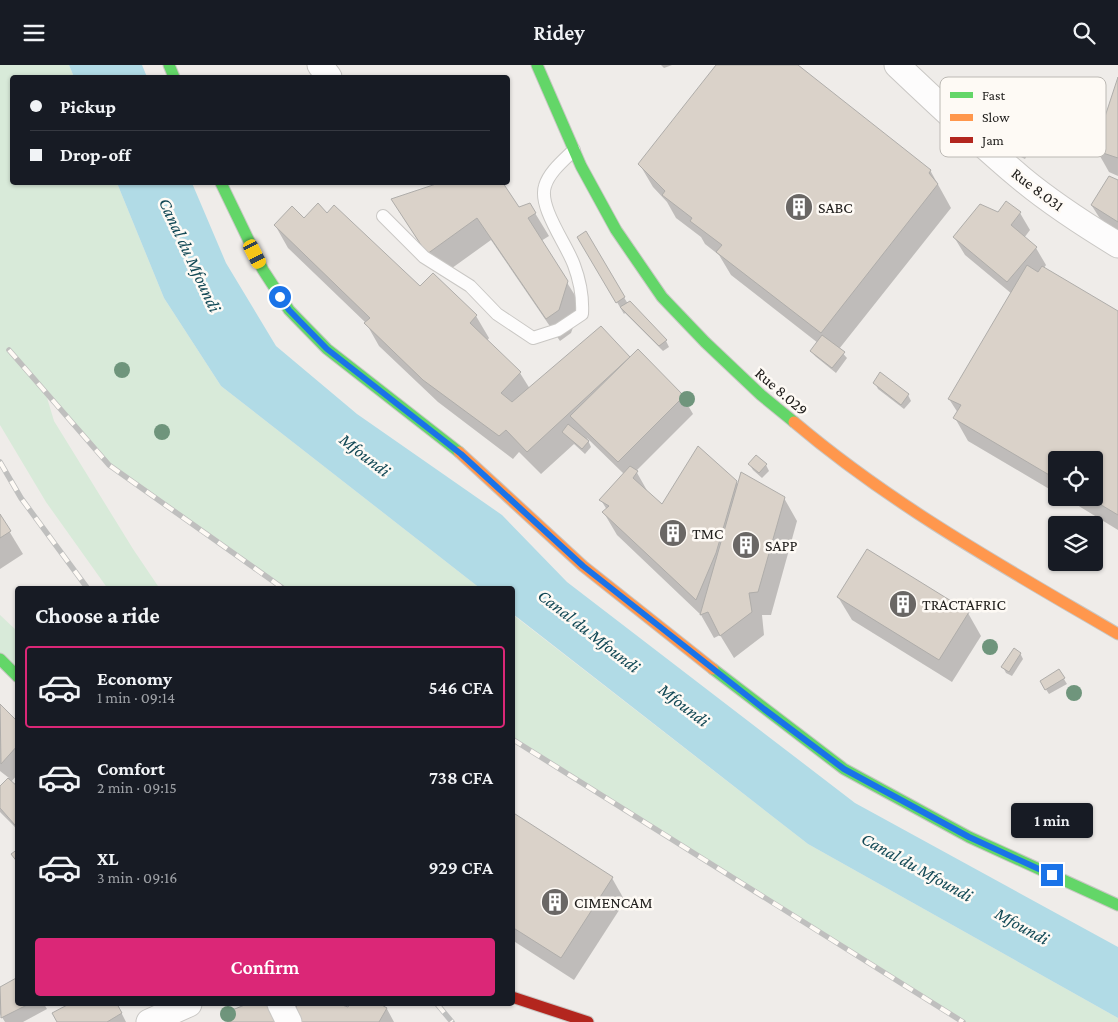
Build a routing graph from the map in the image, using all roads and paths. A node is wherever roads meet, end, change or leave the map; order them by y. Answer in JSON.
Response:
{"nodes":[{"id":1,"x":320,"y":65,"type":"edge"},
{"id":2,"x":537,"y":65,"type":"edge"},
{"id":3,"x":897,"y":65,"type":"edge"},
{"id":4,"x":328,"y":75,"type":"edge"},
{"id":5,"x":940,"y":106,"type":"edge"},
{"id":6,"x":574,"y":150,"type":"junction"},
{"id":7,"x":997,"y":157,"type":"edge"},
{"id":8,"x":222,"y":185,"type":"edge"},
{"id":9,"x":383,"y":216,"type":"dead end"},
{"id":10,"x":1118,"y":245,"type":"edge"},
{"id":11,"x":1118,"y":633,"type":"edge"},
{"id":12,"x":0,"y":659,"type":"edge"},
{"id":13,"x":15,"y":674,"type":"edge"},
{"id":14,"x":1118,"y":905,"type":"edge"},
{"id":15,"x":515,"y":998,"type":"edge"},
{"id":16,"x":185,"y":1006,"type":"edge"},
{"id":17,"x":281,"y":1006,"type":"edge"},
{"id":18,"x":149,"y":1022,"type":"edge"},
{"id":19,"x":290,"y":1022,"type":"edge"},
{"id":20,"x":588,"y":1022,"type":"edge"}],
"edges":[{"from":1,"to":4,"type":"street"},
{"from":2,"to":6,"type":"main road","name":"Rue 8.029"},
{"from":3,"to":5,"type":"street","name":"Rue 8.031"},
{"from":6,"to":9,"type":"lane"},
{"from":6,"to":11,"type":"main road","name":"Rue 8.029"},
{"from":7,"to":10,"type":"street","name":"Rue 8.031"},
{"from":8,"to":14,"type":"main road"},
{"from":12,"to":13,"type":"main road"},
{"from":15,"to":20,"type":"main road"},
{"from":16,"to":18,"type":"street"},
{"from":17,"to":19,"type":"street"}]}
